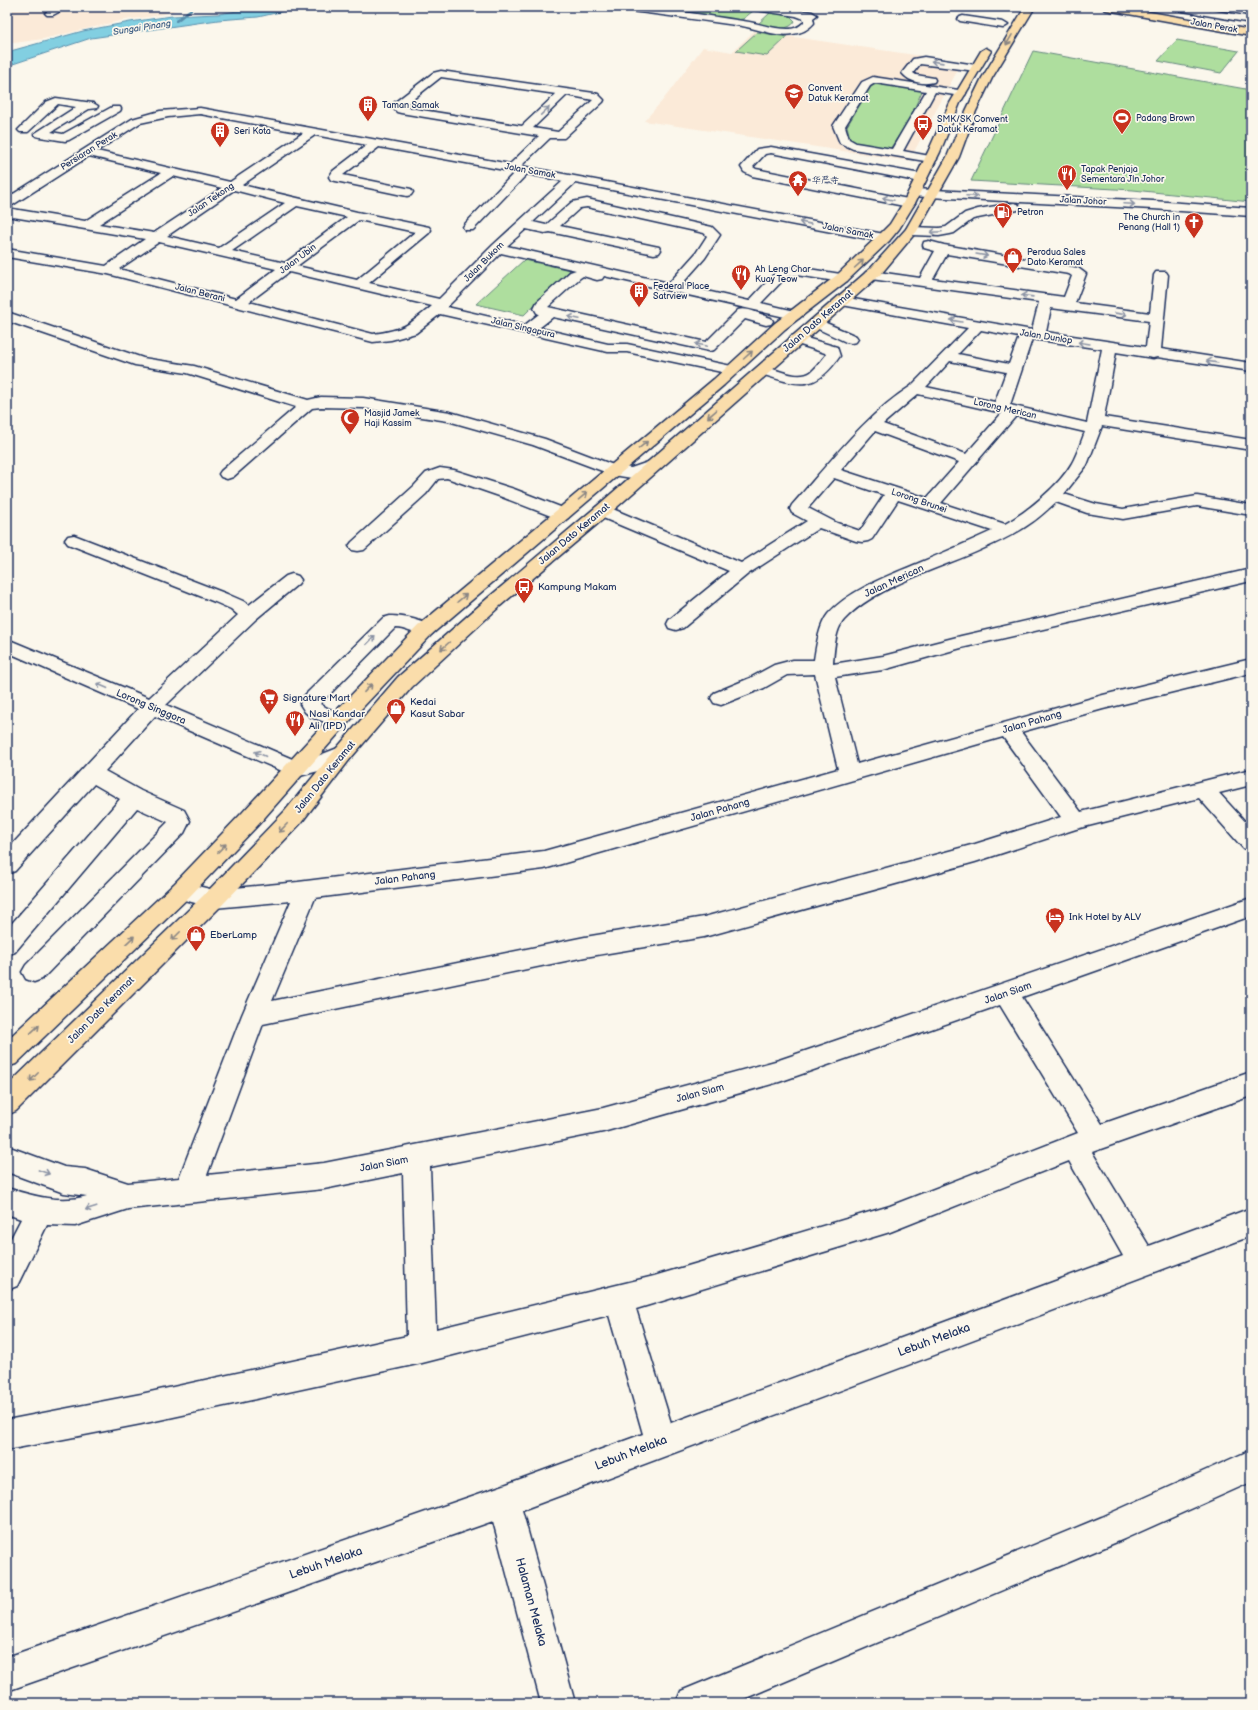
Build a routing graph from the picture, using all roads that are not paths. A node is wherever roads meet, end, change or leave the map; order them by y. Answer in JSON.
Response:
{"nodes":[{"id":1,"x":63,"y":7,"type":"edge"},
{"id":2,"x":623,"y":7,"type":"edge"},
{"id":3,"x":1030,"y":7,"type":"edge"},
{"id":4,"x":1106,"y":7,"type":"edge"},
{"id":5,"x":1129,"y":7,"type":"edge"},
{"id":6,"x":765,"y":8,"type":"edge"},
{"id":7,"x":1177,"y":10,"type":"edge"},
{"id":8,"x":50,"y":13,"type":"dead end"},
{"id":9,"x":798,"y":13,"type":"junction"},
{"id":10,"x":813,"y":15,"type":"dead end"},
{"id":11,"x":963,"y":19,"type":"dead end"},
{"id":12,"x":1251,"y":20,"type":"edge"},
{"id":13,"x":1005,"y":21,"type":"joint"},
{"id":14,"x":745,"y":24,"type":"junction"},
{"id":15,"x":1251,"y":28,"type":"edge"},
{"id":16,"x":1251,"y":33,"type":"edge"},
{"id":17,"x":976,"y":68,"type":"junction"},
{"id":18,"x":932,"y":89,"type":"junction"},
{"id":19,"x":963,"y":89,"type":"junction"},
{"id":20,"x":565,"y":91,"type":"junction"},
{"id":21,"x":87,"y":105,"type":"junction"},
{"id":22,"x":247,"y":108,"type":"dead end"},
{"id":23,"x":124,"y":111,"type":"junction"},
{"id":24,"x":175,"y":112,"type":"joint"},
{"id":25,"x":230,"y":116,"type":"junction"},
{"id":26,"x":147,"y":117,"type":"junction"},
{"id":27,"x":24,"y":130,"type":"dead end"},
{"id":28,"x":525,"y":130,"type":"junction"},
{"id":29,"x":314,"y":131,"type":"junction"},
{"id":30,"x":548,"y":134,"type":"junction"},
{"id":31,"x":377,"y":143,"type":"junction"},
{"id":32,"x":87,"y":152,"type":"junction"},
{"id":33,"x":482,"y":152,"type":"dead end"},
{"id":34,"x":896,"y":154,"type":"junction"},
{"id":35,"x":931,"y":159,"type":"junction"},
{"id":36,"x":472,"y":160,"type":"junction"},
{"id":37,"x":518,"y":169,"type":"junction"},
{"id":38,"x":885,"y":171,"type":"junction"},
{"id":39,"x":171,"y":172,"type":"junction"},
{"id":40,"x":552,"y":175,"type":"junction"},
{"id":41,"x":921,"y":178,"type":"junction"},
{"id":42,"x":572,"y":179,"type":"junction"},
{"id":43,"x":232,"y":186,"type":"junction"},
{"id":44,"x":407,"y":192,"type":"dead end"},
{"id":45,"x":868,"y":194,"type":"junction"},
{"id":46,"x":933,"y":194,"type":"junction"},
{"id":47,"x":911,"y":198,"type":"junction"},
{"id":48,"x":1016,"y":198,"type":"junction"},
{"id":49,"x":689,"y":200,"type":"junction"},
{"id":50,"x":296,"y":201,"type":"junction"},
{"id":51,"x":7,"y":203,"type":"edge"},
{"id":52,"x":7,"y":212,"type":"edge"},
{"id":53,"x":1251,"y":212,"type":"edge"},
{"id":54,"x":357,"y":216,"type":"junction"},
{"id":55,"x":523,"y":224,"type":"junction"},
{"id":56,"x":88,"y":225,"type":"junction"},
{"id":57,"x":469,"y":227,"type":"dead end"},
{"id":58,"x":550,"y":228,"type":"junction"},
{"id":59,"x":908,"y":235,"type":"junction"},
{"id":60,"x":156,"y":237,"type":"junction"},
{"id":61,"x":884,"y":238,"type":"junction"},
{"id":62,"x":498,"y":248,"type":"junction"},
{"id":63,"x":943,"y":249,"type":"junction"},
{"id":64,"x":654,"y":250,"type":"dead end"},
{"id":65,"x":222,"y":252,"type":"junction"},
{"id":66,"x":7,"y":253,"type":"edge"},
{"id":67,"x":287,"y":267,"type":"junction"},
{"id":68,"x":108,"y":270,"type":"junction"},
{"id":69,"x":871,"y":275,"type":"junction"},
{"id":70,"x":1161,"y":275,"type":"dead end"},
{"id":71,"x":842,"y":278,"type":"junction"},
{"id":72,"x":925,"y":281,"type":"junction"},
{"id":73,"x":360,"y":284,"type":"junction"},
{"id":74,"x":672,"y":287,"type":"junction"},
{"id":75,"x":842,"y":301,"type":"junction"},
{"id":76,"x":1045,"y":301,"type":"junction"},
{"id":77,"x":240,"y":303,"type":"junction"},
{"id":78,"x":439,"y":306,"type":"junction"},
{"id":79,"x":748,"y":309,"type":"junction"},
{"id":80,"x":550,"y":312,"type":"junction"},
{"id":81,"x":794,"y":315,"type":"junction"},
{"id":82,"x":7,"y":316,"type":"edge"},
{"id":83,"x":1157,"y":318,"type":"junction"},
{"id":84,"x":817,"y":323,"type":"junction"},
{"id":85,"x":978,"y":325,"type":"junction"},
{"id":86,"x":780,"y":326,"type":"junction"},
{"id":87,"x":528,"y":329,"type":"junction"},
{"id":88,"x":1032,"y":335,"type":"junction"},
{"id":89,"x":391,"y":336,"type":"joint"},
{"id":90,"x":796,"y":339,"type":"junction"},
{"id":91,"x":851,"y":339,"type":"dead end"},
{"id":92,"x":1110,"y":347,"type":"junction"},
{"id":93,"x":608,"y":348,"type":"junction"},
{"id":94,"x":1153,"y":354,"type":"junction"},
{"id":95,"x":947,"y":356,"type":"junction"},
{"id":96,"x":1251,"y":367,"type":"edge"},
{"id":97,"x":1014,"y":369,"type":"junction"},
{"id":98,"x":731,"y":370,"type":"junction"},
{"id":99,"x":763,"y":370,"type":"junction"},
{"id":100,"x":719,"y":382,"type":"junction"},
{"id":101,"x":742,"y":388,"type":"junction"},
{"id":102,"x":916,"y":389,"type":"junction"},
{"id":103,"x":307,"y":405,"type":"junction"},
{"id":104,"x":1006,"y":410,"type":"junction"},
{"id":105,"x":872,"y":425,"type":"junction"},
{"id":106,"x":1095,"y":425,"type":"junction"},
{"id":107,"x":1251,"y":445,"type":"edge"},
{"id":108,"x":969,"y":460,"type":"junction"},
{"id":109,"x":654,"y":465,"type":"junction"},
{"id":110,"x":613,"y":470,"type":"junction"},
{"id":111,"x":831,"y":472,"type":"junction"},
{"id":112,"x":227,"y":474,"type":"dead end"},
{"id":113,"x":894,"y":493,"type":"junction"},
{"id":114,"x":1054,"y":496,"type":"junction"},
{"id":115,"x":930,"y":505,"type":"junction"},
{"id":116,"x":1251,"y":510,"type":"edge"},
{"id":117,"x":602,"y":511,"type":"junction"},
{"id":118,"x":562,"y":514,"type":"junction"},
{"id":119,"x":818,"y":521,"type":"junction"},
{"id":120,"x":1007,"y":530,"type":"junction"},
{"id":121,"x":74,"y":540,"type":"dead end"},
{"id":122,"x":358,"y":546,"type":"dead end"},
{"id":123,"x":742,"y":570,"type":"junction"},
{"id":124,"x":1251,"y":575,"type":"edge"},
{"id":125,"x":292,"y":580,"type":"dead end"},
{"id":126,"x":249,"y":615,"type":"junction"},
{"id":127,"x":676,"y":624,"type":"dead end"},
{"id":128,"x":425,"y":630,"type":"junction"},
{"id":129,"x":7,"y":645,"type":"edge"},
{"id":130,"x":1251,"y":666,"type":"edge"},
{"id":131,"x":824,"y":670,"type":"junction"},
{"id":132,"x":720,"y":698,"type":"dead end"},
{"id":133,"x":152,"y":707,"type":"junction"},
{"id":134,"x":339,"y":720,"type":"junction"},
{"id":135,"x":1008,"y":729,"type":"junction"},
{"id":136,"x":343,"y":754,"type":"junction"},
{"id":137,"x":296,"y":769,"type":"junction"},
{"id":138,"x":849,"y":773,"type":"junction"},
{"id":139,"x":91,"y":774,"type":"junction"},
{"id":140,"x":1251,"y":777,"type":"edge"},
{"id":141,"x":1203,"y":789,"type":"junction"},
{"id":142,"x":134,"y":797,"type":"junction"},
{"id":143,"x":1076,"y":821,"type":"junction"},
{"id":144,"x":1251,"y":842,"type":"edge"},
{"id":145,"x":7,"y":865,"type":"edge"},
{"id":146,"x":307,"y":890,"type":"junction"},
{"id":147,"x":181,"y":891,"type":"junction"},
{"id":148,"x":214,"y":899,"type":"junction"},
{"id":149,"x":1251,"y":907,"type":"edge"},
{"id":150,"x":7,"y":945,"type":"edge"},
{"id":151,"x":34,"y":972,"type":"dead end"},
{"id":152,"x":1006,"y":994,"type":"junction"},
{"id":153,"x":254,"y":1016,"type":"junction"},
{"id":154,"x":7,"y":1056,"type":"edge"},
{"id":155,"x":1251,"y":1084,"type":"edge"},
{"id":156,"x":7,"y":1103,"type":"edge"},
{"id":157,"x":1086,"y":1143,"type":"junction"},
{"id":158,"x":416,"y":1158,"type":"junction"},
{"id":159,"x":7,"y":1159,"type":"edge"},
{"id":160,"x":188,"y":1189,"type":"junction"},
{"id":161,"x":128,"y":1196,"type":"junction"},
{"id":162,"x":7,"y":1201,"type":"edge"},
{"id":163,"x":38,"y":1211,"type":"junction"},
{"id":164,"x":1251,"y":1222,"type":"edge"},
{"id":165,"x":1142,"y":1262,"type":"junction"},
{"id":166,"x":7,"y":1276,"type":"edge"},
{"id":167,"x":619,"y":1299,"type":"junction"},
{"id":168,"x":422,"y":1348,"type":"junction"},
{"id":169,"x":7,"y":1435,"type":"edge"},
{"id":170,"x":661,"y":1442,"type":"junction"},
{"id":171,"x":1251,"y":1466,"type":"edge"},
{"id":172,"x":504,"y":1501,"type":"junction"},
{"id":173,"x":7,"y":1674,"type":"edge"},
{"id":174,"x":558,"y":1703,"type":"edge"},
{"id":175,"x":693,"y":1703,"type":"edge"}],
"edges":[{"from":1,"to":8,"type":"street"},
{"from":2,"to":14,"type":"street"},
{"from":3,"to":46,"type":"main road","name":"Jalan Dato Keramat","one_way":true},
{"from":4,"to":16,"type":"main road","name":"Jalan Perak"},
{"from":5,"to":7,"type":"main road","name":"Jalan Perak"},
{"from":6,"to":9,"type":"street"},
{"from":6,"to":14,"type":"street"},
{"from":7,"to":12,"type":"street"},
{"from":7,"to":15,"type":"main road","name":"Jalan Perak"},
{"from":9,"to":10,"type":"street"},
{"from":9,"to":14,"type":"street"},
{"from":11,"to":13,"type":"street"},
{"from":13,"to":17,"type":"main road","name":"Jalan Dato Keramat"},
{"from":17,"to":19,"type":"main road","name":"Jalan Dato Keramat"},
{"from":17,"to":19,"type":"street","one_way":true},
{"from":18,"to":19,"type":"street"},
{"from":18,"to":34,"type":"street"},
{"from":18,"to":34,"type":"street"},
{"from":19,"to":35,"type":"main road","name":"Jalan Dato Keramat"},
{"from":28,"to":20,"type":"street","one_way":true},
{"from":20,"to":28,"type":"street"},
{"from":20,"to":30,"type":"street"},
{"from":21,"to":23,"type":"street"},
{"from":21,"to":23,"type":"street"},
{"from":21,"to":27,"type":"street"},
{"from":22,"to":25,"type":"street"},
{"from":23,"to":26,"type":"street"},
{"from":24,"to":25,"type":"street","name":"Jalan Samak"},
{"from":24,"to":26,"type":"street","name":"Persiaran Perak"},
{"from":25,"to":29,"type":"street","name":"Jalan Samak"},
{"from":26,"to":32,"type":"street","name":"Persiaran Perak"},
{"from":28,"to":30,"type":"street"},
{"from":29,"to":31,"type":"street","name":"Jalan Samak"},
{"from":29,"to":43,"type":"street","name":"Jalan Tekong"},
{"from":30,"to":37,"type":"street"},
{"from":31,"to":36,"type":"street","name":"Jalan Samak"},
{"from":31,"to":44,"type":"street"},
{"from":32,"to":39,"type":"street"},
{"from":32,"to":51,"type":"street","name":"Persiaran Perak"},
{"from":33,"to":36,"type":"street"},
{"from":34,"to":35,"type":"street"},
{"from":35,"to":41,"type":"main road","name":"Jalan Dato Keramat"},
{"from":36,"to":37,"type":"street","name":"Jalan Samak"},
{"from":37,"to":40,"type":"street","name":"Jalan Samak"},
{"from":37,"to":57,"type":"street"},
{"from":38,"to":41,"type":"street"},
{"from":38,"to":45,"type":"street"},
{"from":38,"to":45,"type":"street","name":"Jalan Johor"},
{"from":39,"to":43,"type":"street"},
{"from":39,"to":56,"type":"street"},
{"from":40,"to":42,"type":"street","name":"Jalan Samak"},
{"from":40,"to":49,"type":"street"},
{"from":41,"to":47,"type":"main road","name":"Jalan Dato Keramat"},
{"from":42,"to":49,"type":"street","name":"Jalan Samak"},
{"from":42,"to":55,"type":"street","name":"Jalan Bukom"},
{"from":43,"to":50,"type":"street"},
{"from":43,"to":60,"type":"street","name":"Jalan Tekong"},
{"from":47,"to":45,"type":"street","name":"Jalan Johor","one_way":true},
{"from":46,"to":47,"type":"street","name":"Jalan Johor"},
{"from":46,"to":48,"type":"street","name":"Jalan Johor","one_way":true},
{"from":46,"to":59,"type":"main road","name":"Jalan Dato Keramat"},
{"from":47,"to":61,"type":"main road","name":"Jalan Dato Keramat"},
{"from":48,"to":53,"type":"street","name":"Jalan Johor","one_way":true},
{"from":48,"to":59,"type":"street","one_way":true},
{"from":61,"to":49,"type":"street","name":"Jalan Samak","one_way":true},
{"from":50,"to":54,"type":"street"},
{"from":50,"to":65,"type":"street"},
{"from":52,"to":56,"type":"street","name":"Jalan Singapura"},
{"from":54,"to":67,"type":"street","name":"Jalan Ubin"},
{"from":54,"to":73,"type":"street"},
{"from":55,"to":58,"type":"street"},
{"from":55,"to":62,"type":"street","name":"Jalan Bukom"},
{"from":56,"to":60,"type":"street","name":"Jalan Singapura"},
{"from":58,"to":64,"type":"street"},
{"from":58,"to":74,"type":"street"},
{"from":59,"to":63,"type":"street"},
{"from":59,"to":69,"type":"main road","name":"Jalan Dato Keramat"},
{"from":60,"to":65,"type":"street","name":"Jalan Singapura"},
{"from":60,"to":68,"type":"street","name":"Jalan Tekong"},
{"from":71,"to":61,"type":"main road","name":"Jalan Dato Keramat","one_way":true},
{"from":62,"to":74,"type":"street"},
{"from":62,"to":78,"type":"street","name":"Jalan Bukom"},
{"from":63,"to":72,"type":"street"},
{"from":63,"to":76,"type":"street","one_way":true},
{"from":65,"to":67,"type":"street","name":"Jalan Singapura"},
{"from":66,"to":68,"type":"street","name":"Jalan Berani"},
{"from":67,"to":73,"type":"street","name":"Jalan Singapura"},
{"from":67,"to":77,"type":"street","name":"Jalan Ubin"},
{"from":68,"to":77,"type":"street","name":"Jalan Berani"},
{"from":69,"to":72,"type":"street"},
{"from":69,"to":75,"type":"main road","name":"Jalan Dato Keramat"},
{"from":70,"to":83,"type":"street"},
{"from":71,"to":79,"type":"street"},
{"from":71,"to":81,"type":"main road","name":"Jalan Dato Keramat"},
{"from":76,"to":72,"type":"street","one_way":true},
{"from":73,"to":78,"type":"street","name":"Jalan Singapura"},
{"from":74,"to":79,"type":"street"},
{"from":75,"to":84,"type":"main road","name":"Jalan Dato Keramat"},
{"from":85,"to":75,"type":"street","name":"Jalan Dunlop","one_way":true},
{"from":76,"to":83,"type":"street","one_way":true},
{"from":76,"to":88,"type":"street"},
{"from":77,"to":89,"type":"street","name":"Jalan Berani"},
{"from":78,"to":87,"type":"street","name":"Jalan Singapura"},
{"from":78,"to":89,"type":"street","name":"Jalan Bukom"},
{"from":79,"to":80,"type":"street","one_way":true},
{"from":79,"to":80,"type":"street"},
{"from":79,"to":81,"type":"street"},
{"from":79,"to":86,"type":"street"},
{"from":80,"to":87,"type":"street"},
{"from":81,"to":86,"type":"main road","name":"Jalan Dato Keramat"},
{"from":82,"to":103,"type":"street"},
{"from":83,"to":94,"type":"street"},
{"from":84,"to":90,"type":"main road","name":"Jalan Dato Keramat"},
{"from":84,"to":91,"type":"street"},
{"from":85,"to":88,"type":"street","name":"Jalan Dunlop"},
{"from":85,"to":95,"type":"street"},
{"from":98,"to":86,"type":"main road","name":"Jalan Dato Keramat","one_way":true},
{"from":87,"to":93,"type":"street","name":"Jalan Singapura"},
{"from":92,"to":88,"type":"street","name":"Jalan Dunlop","one_way":true},
{"from":88,"to":97,"type":"street"},
{"from":90,"to":99,"type":"main road","name":"Jalan Dato Keramat"},
{"from":90,"to":99,"type":"street"},
{"from":92,"to":94,"type":"street","name":"Jalan Dunlop"},
{"from":92,"to":106,"type":"street","name":"Jalan Merican"},
{"from":93,"to":98,"type":"street","name":"Jalan Singapura"},
{"from":93,"to":100,"type":"street","name":"Jalan Singapura"},
{"from":96,"to":94,"type":"street","name":"Jalan Dunlop","one_way":true},
{"from":95,"to":97,"type":"street"},
{"from":95,"to":102,"type":"street"},
{"from":97,"to":104,"type":"street"},
{"from":98,"to":100,"type":"main road","name":"Jalan Dato Keramat"},
{"from":99,"to":101,"type":"main road","name":"Jalan Dato Keramat"},
{"from":100,"to":101,"type":"street","name":"Jalan Singapura"},
{"from":110,"to":100,"type":"main road","name":"Jalan Dato Keramat","one_way":true},
{"from":101,"to":109,"type":"main road","name":"Jalan Dato Keramat","one_way":true},
{"from":102,"to":104,"type":"street","name":"Lorong Merican"},
{"from":102,"to":105,"type":"street"},
{"from":103,"to":110,"type":"street"},
{"from":103,"to":112,"type":"street"},
{"from":104,"to":106,"type":"street","name":"Lorong Merican"},
{"from":104,"to":108,"type":"street"},
{"from":105,"to":108,"type":"street"},
{"from":105,"to":111,"type":"street"},
{"from":106,"to":107,"type":"street","name":"Lorong Merican"},
{"from":106,"to":114,"type":"street","name":"Jalan Merican"},
{"from":108,"to":115,"type":"street"},
{"from":109,"to":110,"type":"street"},
{"from":109,"to":117,"type":"main road","name":"Jalan Dato Keramat"},
{"from":118,"to":110,"type":"main road","name":"Jalan Dato Keramat","one_way":true},
{"from":111,"to":113,"type":"street","name":"Lorong Brunei"},
{"from":111,"to":119,"type":"street"},
{"from":113,"to":115,"type":"street","name":"Lorong Brunei"},
{"from":113,"to":119,"type":"street"},
{"from":114,"to":116,"type":"street"},
{"from":114,"to":120,"type":"street","name":"Jalan Merican"},
{"from":115,"to":120,"type":"street","name":"Lorong Brunei"},
{"from":117,"to":123,"type":"street"},
{"from":117,"to":136,"type":"main road","name":"Jalan Dato Keramat","one_way":true},
{"from":118,"to":122,"type":"street"},
{"from":128,"to":118,"type":"main road","name":"Jalan Dato Keramat","one_way":true},
{"from":119,"to":123,"type":"street"},
{"from":120,"to":131,"type":"street","name":"Jalan Merican"},
{"from":121,"to":126,"type":"street"},
{"from":123,"to":127,"type":"street"},
{"from":124,"to":131,"type":"street"},
{"from":125,"to":126,"type":"street"},
{"from":126,"to":133,"type":"street"},
{"from":134,"to":128,"type":"main road","name":"Jalan Dato Keramat","one_way":true},
{"from":134,"to":128,"type":"street","one_way":true},
{"from":133,"to":129,"type":"street","name":"Lorong Singgora","one_way":true},
{"from":130,"to":135,"type":"street","name":"Jalan Pahang"},
{"from":131,"to":132,"type":"street"},
{"from":131,"to":138,"type":"street","name":"Jalan Merican"},
{"from":137,"to":133,"type":"street","name":"Lorong Singgora","one_way":true},
{"from":133,"to":139,"type":"street"},
{"from":134,"to":137,"type":"main road","name":"Jalan Dato Keramat"},
{"from":135,"to":138,"type":"street","name":"Jalan Pahang"},
{"from":135,"to":143,"type":"street"},
{"from":136,"to":137,"type":"street"},
{"from":136,"to":148,"type":"main road","name":"Jalan Dato Keramat","one_way":true},
{"from":147,"to":137,"type":"main road","name":"Jalan Dato Keramat","one_way":true},
{"from":138,"to":146,"type":"street","name":"Jalan Pahang"},
{"from":139,"to":142,"type":"street"},
{"from":139,"to":145,"type":"street"},
{"from":140,"to":141,"type":"street"},
{"from":141,"to":143,"type":"street"},
{"from":141,"to":144,"type":"street"},
{"from":142,"to":150,"type":"street"},
{"from":142,"to":151,"type":"street"},
{"from":143,"to":153,"type":"street"},
{"from":146,"to":148,"type":"street","name":"Jalan Pahang"},
{"from":146,"to":153,"type":"street"},
{"from":147,"to":148,"type":"street","name":"Jalan Pahang"},
{"from":154,"to":147,"type":"main road","name":"Jalan Dato Keramat","one_way":true},
{"from":148,"to":156,"type":"main road","name":"Jalan Dato Keramat","one_way":true},
{"from":149,"to":152,"type":"street","name":"Jalan Siam"},
{"from":152,"to":157,"type":"street"},
{"from":152,"to":158,"type":"street","name":"Jalan Siam"},
{"from":153,"to":160,"type":"street"},
{"from":155,"to":157,"type":"street"},
{"from":157,"to":165,"type":"street"},
{"from":157,"to":167,"type":"street"},
{"from":158,"to":160,"type":"street","name":"Jalan Siam"},
{"from":158,"to":168,"type":"street"},
{"from":159,"to":161,"type":"street","name":"Jalan Siam","one_way":true},
{"from":160,"to":161,"type":"street","name":"Jalan Siam"},
{"from":161,"to":163,"type":"street","name":"Jalan Siam","one_way":true},
{"from":162,"to":163,"type":"street","name":"Jalan Siam"},
{"from":163,"to":166,"type":"street"},
{"from":164,"to":165,"type":"street","name":"Lebuh Melaka"},
{"from":165,"to":170,"type":"street","name":"Lebuh Melaka"},
{"from":167,"to":168,"type":"street"},
{"from":167,"to":170,"type":"street"},
{"from":168,"to":169,"type":"street"},
{"from":170,"to":172,"type":"street","name":"Lebuh Melaka"},
{"from":171,"to":175,"type":"street"},
{"from":172,"to":173,"type":"street","name":"Lebuh Melaka"},
{"from":172,"to":174,"type":"street","name":"Halaman Melaka"}]}
